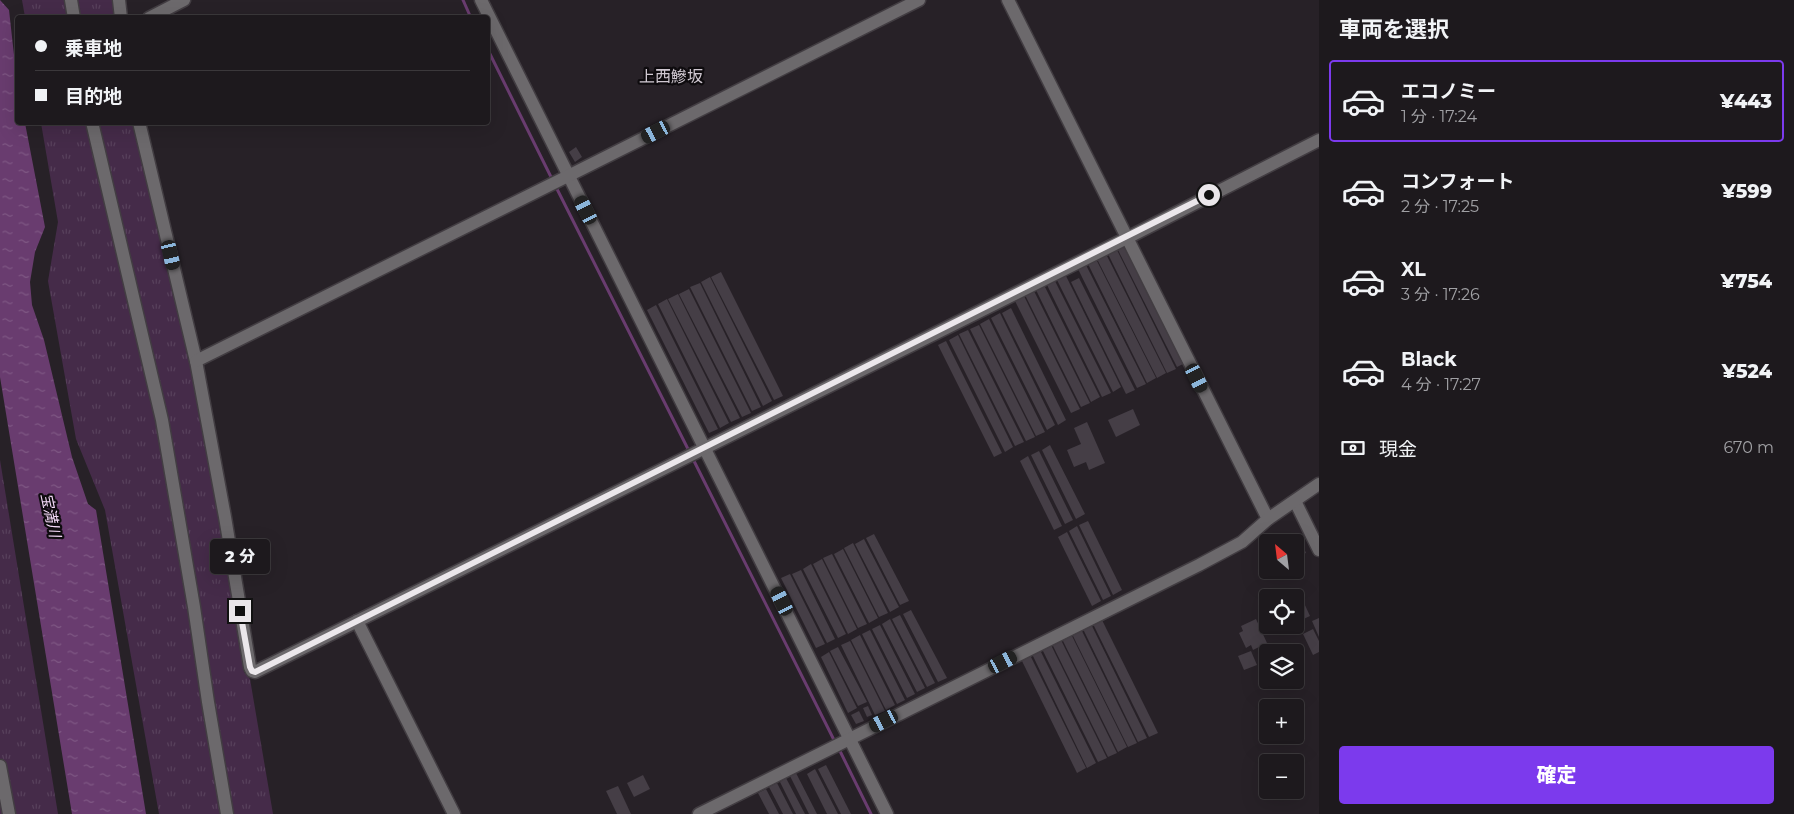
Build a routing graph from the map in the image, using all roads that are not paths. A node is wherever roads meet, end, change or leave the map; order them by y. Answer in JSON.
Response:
{"nodes":[{"id":1,"x":71,"y":0,"type":"edge"},
{"id":2,"x":119,"y":0,"type":"edge"},
{"id":3,"x":184,"y":0,"type":"edge"},
{"id":4,"x":481,"y":0,"type":"edge"},
{"id":5,"x":919,"y":0,"type":"edge"},
{"id":6,"x":1008,"y":0,"type":"edge"},
{"id":7,"x":74,"y":15,"type":"edge"},
{"id":8,"x":121,"y":15,"type":"edge"},
{"id":9,"x":155,"y":15,"type":"edge"},
{"id":10,"x":488,"y":15,"type":"edge"},
{"id":11,"x":490,"y":19,"type":"edge"},
{"id":12,"x":93,"y":125,"type":"edge"},
{"id":13,"x":140,"y":125,"type":"edge"},
{"id":14,"x":1319,"y":140,"type":"edge"},
{"id":15,"x":565,"y":178,"type":"junction"},
{"id":16,"x":1127,"y":238,"type":"junction"},
{"id":17,"x":196,"y":360,"type":"junction"},
{"id":18,"x":701,"y":449,"type":"junction"},
{"id":19,"x":1319,"y":484,"type":"edge"},
{"id":20,"x":1295,"y":501,"type":"junction"},
{"id":21,"x":1268,"y":519,"type":"junction"},
{"id":22,"x":1319,"y":550,"type":"edge"},
{"id":23,"x":357,"y":621,"type":"junction"},
{"id":24,"x":846,"y":740,"type":"junction"},
{"id":25,"x":0,"y":766,"type":"edge"},
{"id":26,"x":9,"y":814,"type":"edge"},
{"id":27,"x":227,"y":814,"type":"edge"},
{"id":28,"x":454,"y":814,"type":"edge"},
{"id":29,"x":699,"y":814,"type":"edge"},
{"id":30,"x":887,"y":814,"type":"edge"}],
"edges":[{"from":1,"to":7,"type":"street"},
{"from":2,"to":8,"type":"street"},
{"from":3,"to":9,"type":"street"},
{"from":4,"to":10,"type":"street"},
{"from":5,"to":15,"type":"street"},
{"from":6,"to":16,"type":"street"},
{"from":11,"to":15,"type":"street"},
{"from":12,"to":27,"type":"street"},
{"from":13,"to":17,"type":"street"},
{"from":14,"to":16,"type":"street"},
{"from":15,"to":17,"type":"street"},
{"from":15,"to":18,"type":"street"},
{"from":16,"to":18,"type":"street"},
{"from":16,"to":21,"type":"street"},
{"from":17,"to":23,"type":"street"},
{"from":18,"to":23,"type":"street"},
{"from":18,"to":24,"type":"street"},
{"from":19,"to":20,"type":"street"},
{"from":20,"to":21,"type":"street"},
{"from":20,"to":22,"type":"street"},
{"from":21,"to":24,"type":"street"},
{"from":23,"to":28,"type":"street"},
{"from":24,"to":29,"type":"street"},
{"from":24,"to":30,"type":"street"},
{"from":25,"to":26,"type":"street"}]}
